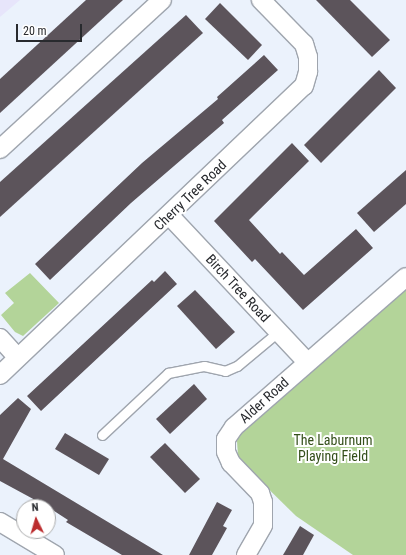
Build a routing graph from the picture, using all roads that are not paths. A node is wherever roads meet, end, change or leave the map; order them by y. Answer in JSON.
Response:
{"nodes":[{"id":1,"x":162,"y":0,"type":"edge"},
{"id":2,"x":261,"y":0,"type":"edge"},
{"id":3,"x":0,"y":149,"type":"edge"},
{"id":4,"x":168,"y":215,"type":"junction"},
{"id":5,"x":406,"y":277,"type":"edge"},
{"id":6,"x":278,"y":332,"type":"junction"},
{"id":7,"x":0,"y":338,"type":"edge"},
{"id":8,"x":17,"y":357,"type":"junction"},
{"id":9,"x":307,"y":362,"type":"junction"},
{"id":10,"x":0,"y":375,"type":"edge"},
{"id":11,"x":102,"y":435,"type":"dead end"},
{"id":12,"x":0,"y":522,"type":"edge"},
{"id":13,"x":55,"y":555,"type":"edge"},
{"id":14,"x":246,"y":555,"type":"edge"}],
"edges":[{"from":1,"to":3,"type":"street"},
{"from":2,"to":4,"type":"street","name":"Cherry Tree Road"},
{"from":4,"to":6,"type":"street","name":"Birch Tree Road"},
{"from":4,"to":8,"type":"street","name":"Cherry Tree Road"},
{"from":5,"to":9,"type":"street","name":"Alder Road"},
{"from":6,"to":9,"type":"street","name":"Birch Tree Road"},
{"from":6,"to":11,"type":"lane"},
{"from":7,"to":8,"type":"street"},
{"from":8,"to":10,"type":"street","name":"Cherry Tree Road"},
{"from":9,"to":14,"type":"street","name":"Alder Road"},
{"from":12,"to":13,"type":"street"}]}
